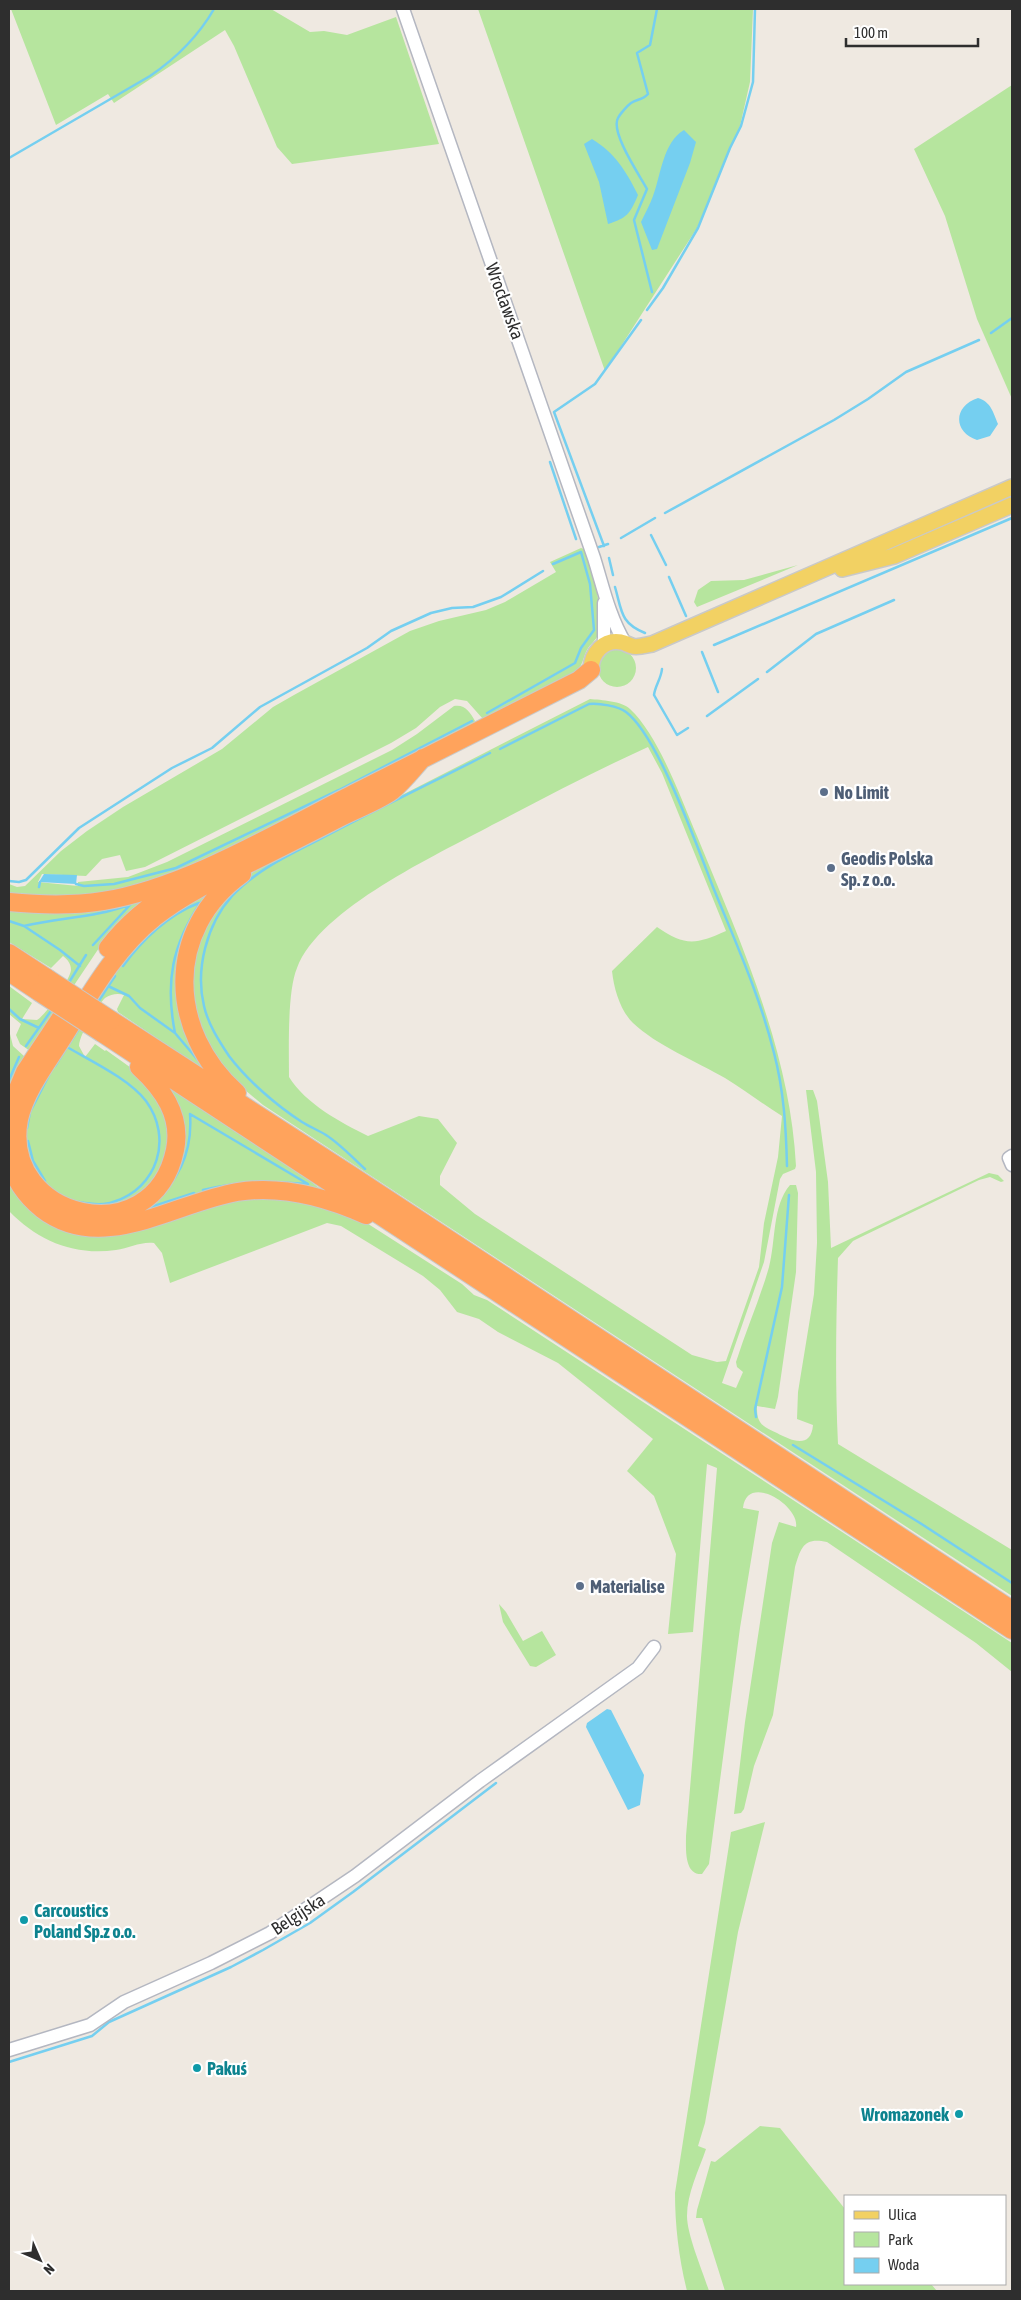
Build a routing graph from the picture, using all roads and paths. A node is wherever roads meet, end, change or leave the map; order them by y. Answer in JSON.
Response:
{"nodes":[{"id":1,"x":403,"y":9,"type":"edge"},
{"id":2,"x":1012,"y":487,"type":"edge"},
{"id":3,"x":1012,"y":505,"type":"edge"},
{"id":4,"x":806,"y":577,"type":"junction"},
{"id":5,"x":604,"y":595,"type":"junction"},
{"id":6,"x":625,"y":643,"type":"junction"},
{"id":7,"x":604,"y":645,"type":"junction"},
{"id":8,"x":591,"y":670,"type":"joint"},
{"id":9,"x":423,"y":758,"type":"junction"},
{"id":10,"x":283,"y":847,"type":"junction"},
{"id":11,"x":228,"y":857,"type":"junction"},
{"id":12,"x":9,"y":902,"type":"edge"},
{"id":13,"x":9,"y":953,"type":"edge"},
{"id":14,"x":9,"y":972,"type":"edge"},
{"id":15,"x":43,"y":985,"type":"junction"},
{"id":16,"x":106,"y":1026,"type":"junction"},
{"id":17,"x":9,"y":1110,"type":"edge"},
{"id":18,"x":1012,"y":1156,"type":"edge"},
{"id":19,"x":9,"y":1159,"type":"edge"},
{"id":20,"x":1012,"y":1165,"type":"edge"},
{"id":21,"x":351,"y":1175,"type":"junction"},
{"id":22,"x":410,"y":1235,"type":"junction"},
{"id":23,"x":1012,"y":1610,"type":"edge"},
{"id":24,"x":1012,"y":1630,"type":"edge"},
{"id":25,"x":654,"y":1647,"type":"dead end"},
{"id":26,"x":9,"y":2050,"type":"edge"}],
"edges":[{"from":1,"to":5,"type":"street","name":"Wrocławska"},
{"from":2,"to":4,"type":"main road"},
{"from":3,"to":4,"type":"main road"},
{"from":4,"to":6,"type":"main road"},
{"from":5,"to":6,"type":"street"},
{"from":5,"to":7,"type":"street"},
{"from":6,"to":7,"type":"main road"},
{"from":7,"to":8,"type":"main road"},
{"from":8,"to":9,"type":"highway"},
{"from":9,"to":10,"type":"highway"},
{"from":9,"to":11,"type":"highway"},
{"from":10,"to":16,"type":"highway"},
{"from":10,"to":21,"type":"highway"},
{"from":11,"to":12,"type":"highway"},
{"from":11,"to":17,"type":"highway"},
{"from":13,"to":15,"type":"highway"},
{"from":14,"to":15,"type":"highway"},
{"from":15,"to":16,"type":"highway","bridge":true},
{"from":16,"to":21,"type":"highway"},
{"from":16,"to":22,"type":"highway"},
{"from":18,"to":20,"type":"street"},
{"from":19,"to":22,"type":"highway"},
{"from":21,"to":23,"type":"highway"},
{"from":22,"to":24,"type":"highway"},
{"from":25,"to":26,"type":"street","name":"Belgijska"}]}
